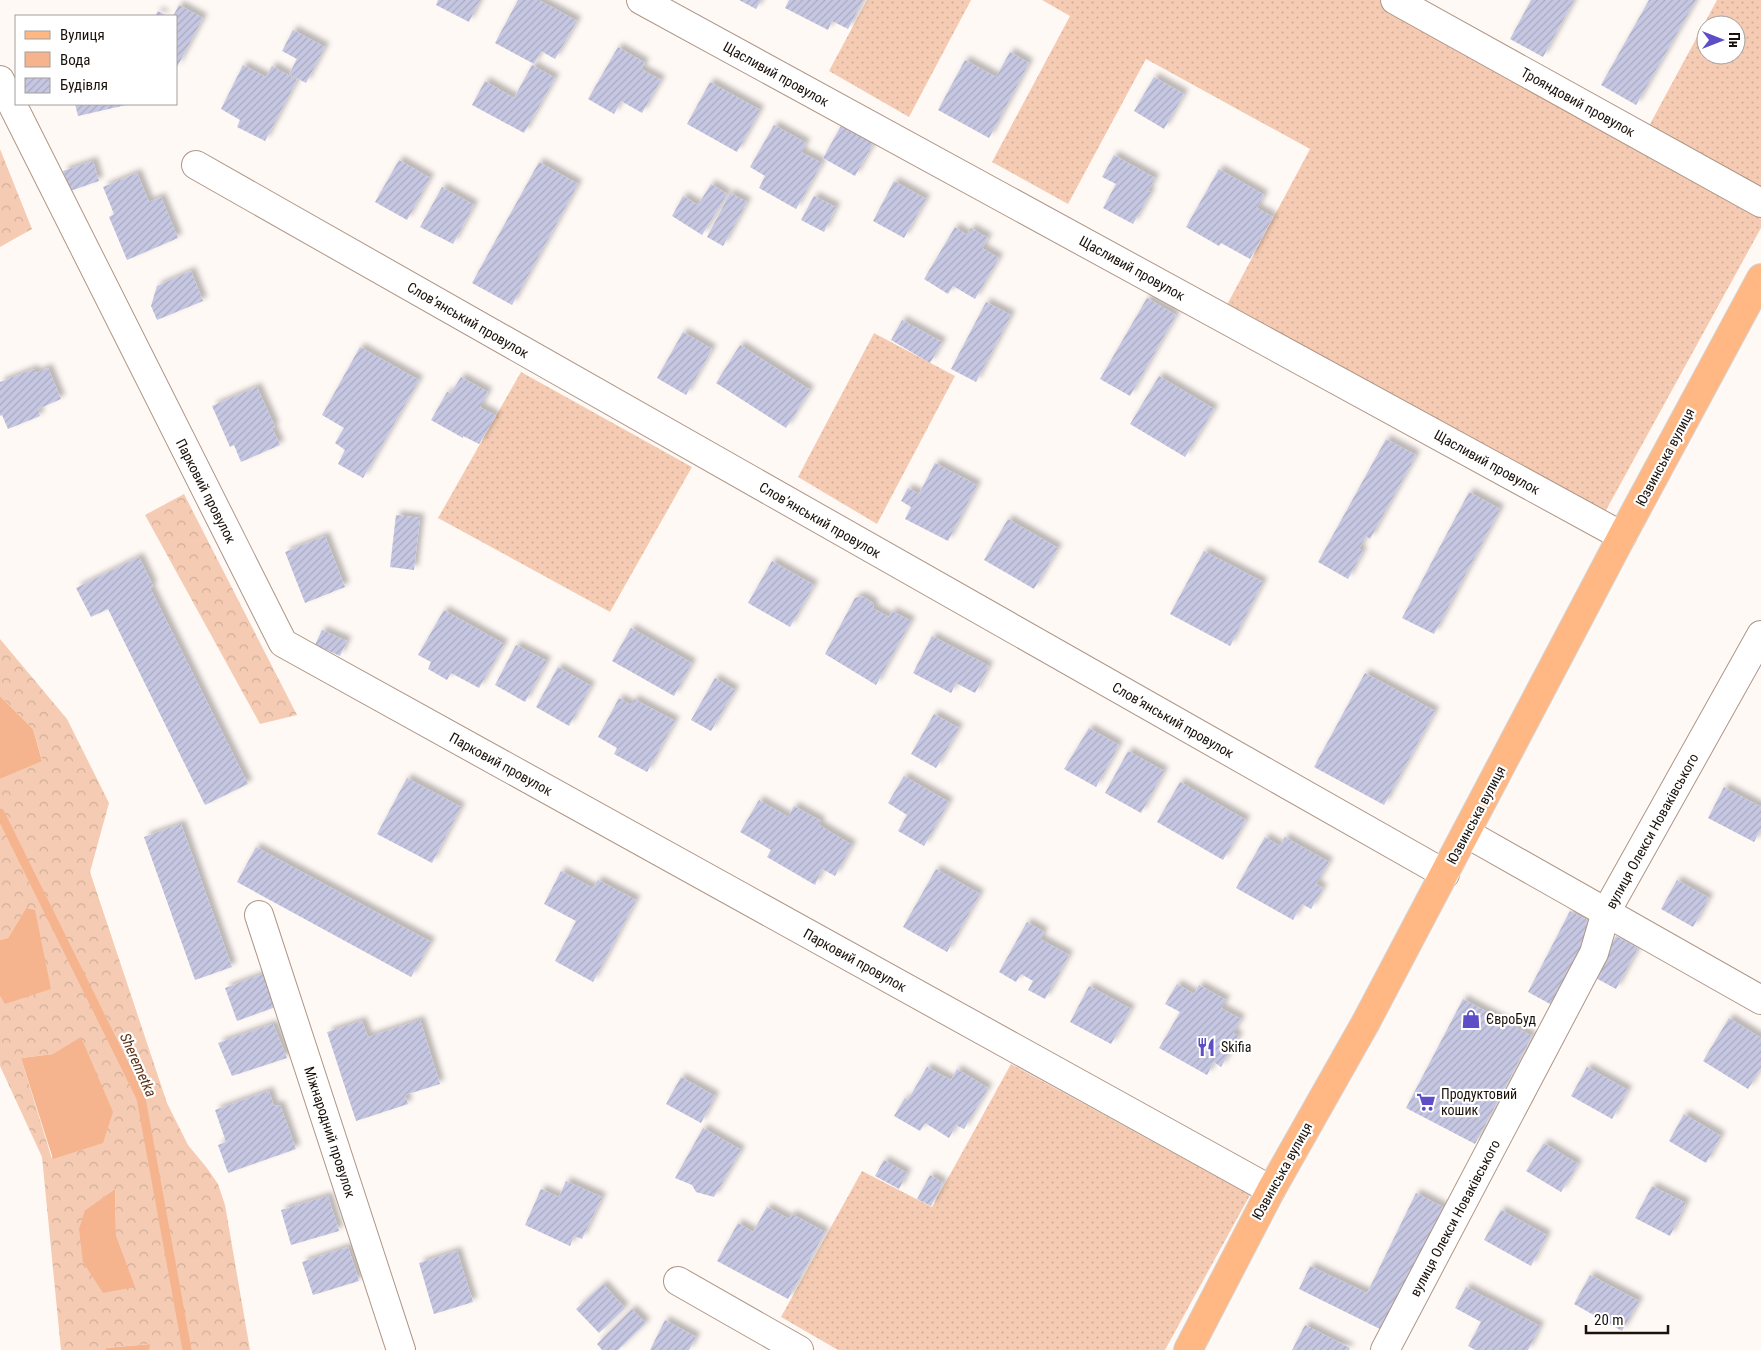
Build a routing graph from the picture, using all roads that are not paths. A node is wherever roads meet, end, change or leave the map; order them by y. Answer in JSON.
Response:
{"nodes":[{"id":1,"x":641,"y":0,"type":"edge"},
{"id":2,"x":1396,"y":0,"type":"edge"},
{"id":3,"x":0,"y":80,"type":"edge"},
{"id":4,"x":196,"y":165,"type":"dead end"},
{"id":5,"x":1761,"y":203,"type":"edge"},
{"id":6,"x":1761,"y":278,"type":"edge"},
{"id":7,"x":1622,"y":536,"type":"junction"},
{"id":8,"x":1761,"y":635,"type":"edge"},
{"id":9,"x":1466,"y":833,"type":"junction"},
{"id":10,"x":1444,"y":874,"type":"junction"},
{"id":11,"x":1606,"y":912,"type":"junction"},
{"id":12,"x":258,"y":915,"type":"dead end"},
{"id":13,"x":1761,"y":1000,"type":"edge"},
{"id":14,"x":1271,"y":1190,"type":"junction"},
{"id":15,"x":678,"y":1281,"type":"dead end"},
{"id":16,"x":401,"y":1350,"type":"edge"},
{"id":17,"x":799,"y":1350,"type":"edge"},
{"id":18,"x":1188,"y":1350,"type":"edge"},
{"id":19,"x":1385,"y":1350,"type":"edge"}],
"edges":[{"from":1,"to":7,"type":"street","name":"Щасливий провулок"},
{"from":2,"to":5,"type":"street","name":"Трояндовий провулок"},
{"from":3,"to":14,"type":"street","name":"Парковий провулок"},
{"from":4,"to":10,"type":"street","name":"Словʼянський провулок"},
{"from":6,"to":7,"type":"main road","name":"Юзвинська вулиця"},
{"from":7,"to":9,"type":"main road","name":"Юзвинська вулиця"},
{"from":8,"to":11,"type":"street","name":"вулиця Олекси Новаківського"},
{"from":9,"to":10,"type":"main road","name":"Юзвинська вулиця"},
{"from":9,"to":11,"type":"street"},
{"from":10,"to":14,"type":"main road","name":"Юзвинська вулиця"},
{"from":11,"to":13,"type":"street"},
{"from":11,"to":19,"type":"street","name":"вулиця Олекси Новаківського"},
{"from":12,"to":16,"type":"street","name":"Міжнародний провулок"},
{"from":14,"to":18,"type":"main road","name":"Юзвинська вулиця"},
{"from":15,"to":17,"type":"street"}]}
